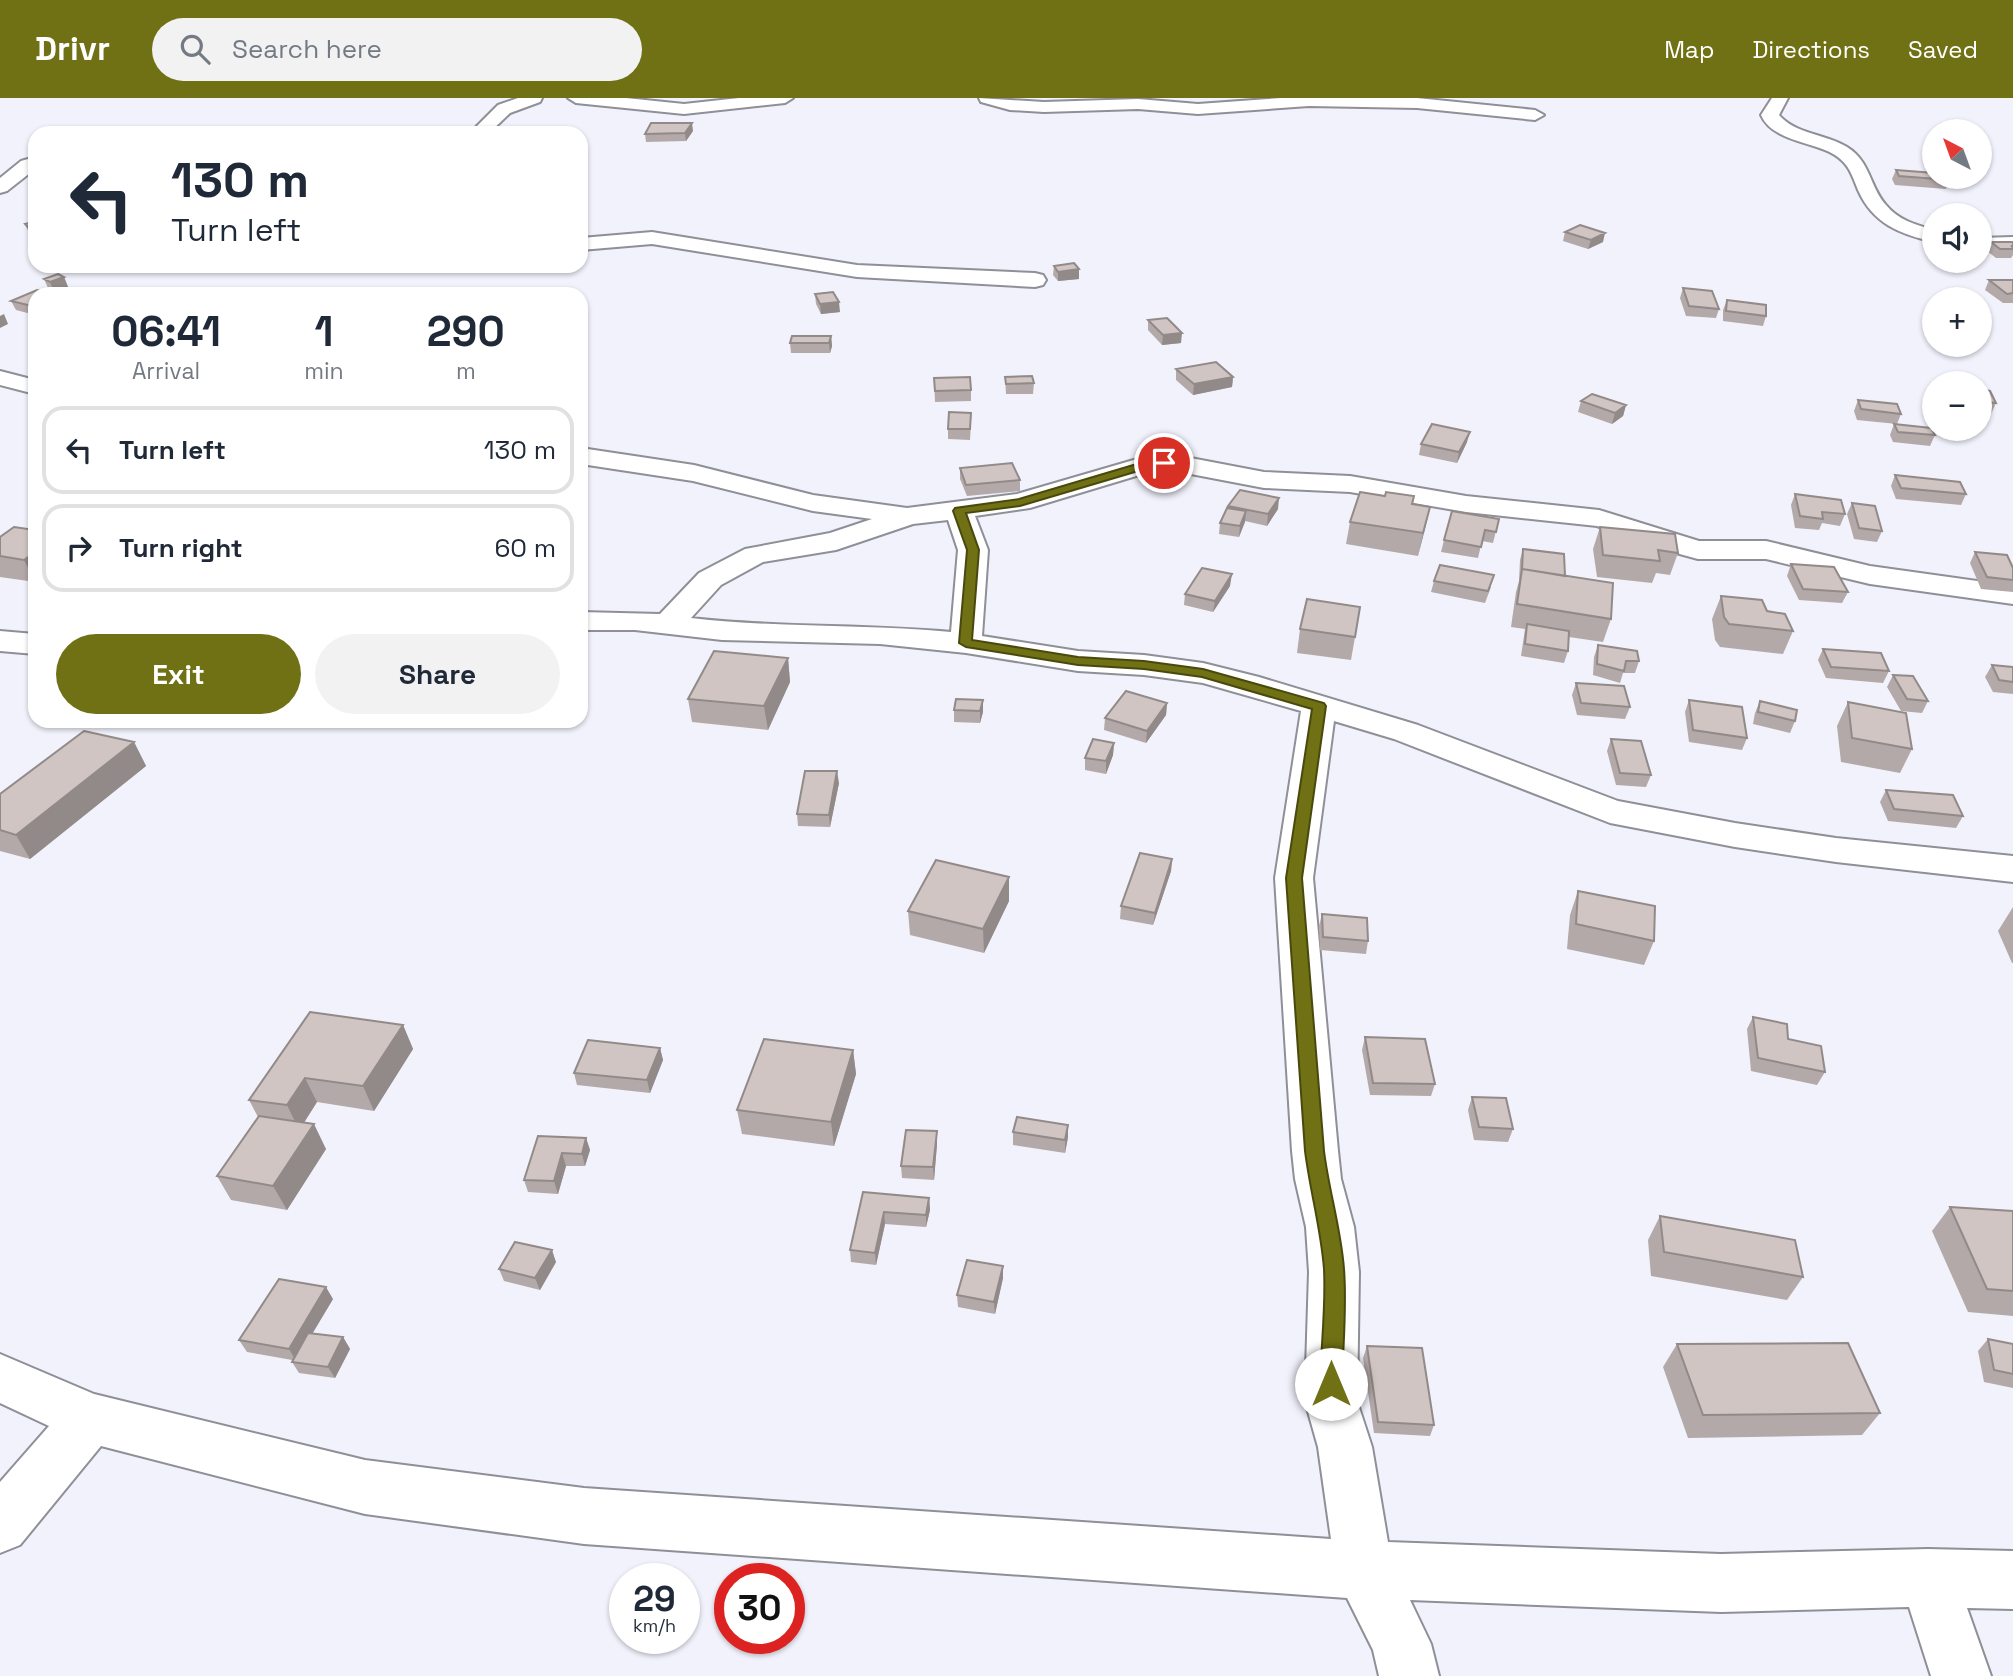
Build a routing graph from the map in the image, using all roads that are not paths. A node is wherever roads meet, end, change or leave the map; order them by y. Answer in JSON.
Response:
{"nodes":[{"id":1,"x":534,"y":98,"type":"edge"},
{"id":2,"x":576,"y":98,"type":"edge"},
{"id":3,"x":785,"y":98,"type":"edge"},
{"id":4,"x":987,"y":98,"type":"edge"},
{"id":5,"x":1780,"y":98,"type":"edge"},
{"id":6,"x":1535,"y":115,"type":"dead end"},
{"id":7,"x":487,"y":126,"type":"edge"},
{"id":8,"x":0,"y":160,"type":"edge"},
{"id":9,"x":28,"y":165,"type":"edge"},
{"id":10,"x":28,"y":169,"type":"edge"},
{"id":11,"x":0,"y":187,"type":"edge"},
{"id":12,"x":1922,"y":232,"type":"edge"},
{"id":13,"x":588,"y":243,"type":"edge"},
{"id":14,"x":2013,"y":243,"type":"edge"},
{"id":15,"x":1992,"y":244,"type":"edge"},
{"id":16,"x":1035,"y":280,"type":"dead end"},
{"id":17,"x":28,"y":375,"type":"edge"},
{"id":18,"x":3,"y":379,"type":"edge"},
{"id":19,"x":28,"y":385,"type":"edge"},
{"id":20,"x":588,"y":457,"type":"edge"},
{"id":21,"x":959,"y":511,"type":"junction"},
{"id":22,"x":909,"y":516,"type":"junction"},
{"id":23,"x":2013,"y":595,"type":"edge"},
{"id":24,"x":588,"y":621,"type":"edge"},
{"id":25,"x":668,"y":624,"type":"junction"},
{"id":26,"x":0,"y":641,"type":"edge"},
{"id":27,"x":28,"y":643,"type":"edge"},
{"id":28,"x":966,"y":643,"type":"junction"},
{"id":29,"x":1319,"y":706,"type":"junction"},
{"id":30,"x":2013,"y":869,"type":"edge"},
{"id":31,"x":0,"y":1378,"type":"edge"},
{"id":32,"x":90,"y":1418,"type":"junction"},
{"id":33,"x":0,"y":1525,"type":"edge"},
{"id":34,"x":1364,"y":1570,"type":"junction"},
{"id":35,"x":1928,"y":1578,"type":"junction"},
{"id":36,"x":2013,"y":1580,"type":"edge"},
{"id":37,"x":1409,"y":1676,"type":"edge"},
{"id":38,"x":1961,"y":1676,"type":"edge"}],
"edges":[{"from":1,"to":7,"type":"street"},
{"from":2,"to":3,"type":"street"},
{"from":4,"to":6,"type":"street"},
{"from":5,"to":12,"type":"street"},
{"from":8,"to":9,"type":"street"},
{"from":10,"to":11,"type":"street"},
{"from":13,"to":16,"type":"street"},
{"from":14,"to":15,"type":"street"},
{"from":17,"to":18,"type":"street"},
{"from":18,"to":19,"type":"street"},
{"from":20,"to":22,"type":"street"},
{"from":21,"to":22,"type":"street"},
{"from":21,"to":23,"type":"street"},
{"from":21,"to":28,"type":"street"},
{"from":22,"to":25,"type":"street"},
{"from":24,"to":25,"type":"street"},
{"from":25,"to":28,"type":"street"},
{"from":26,"to":27,"type":"street"},
{"from":28,"to":29,"type":"street"},
{"from":29,"to":30,"type":"street"},
{"from":29,"to":34,"type":"street"},
{"from":31,"to":32,"type":"street"},
{"from":32,"to":33,"type":"street"},
{"from":32,"to":34,"type":"street"},
{"from":34,"to":35,"type":"street"},
{"from":34,"to":37,"type":"street"},
{"from":35,"to":36,"type":"street"},
{"from":35,"to":38,"type":"street"}]}
